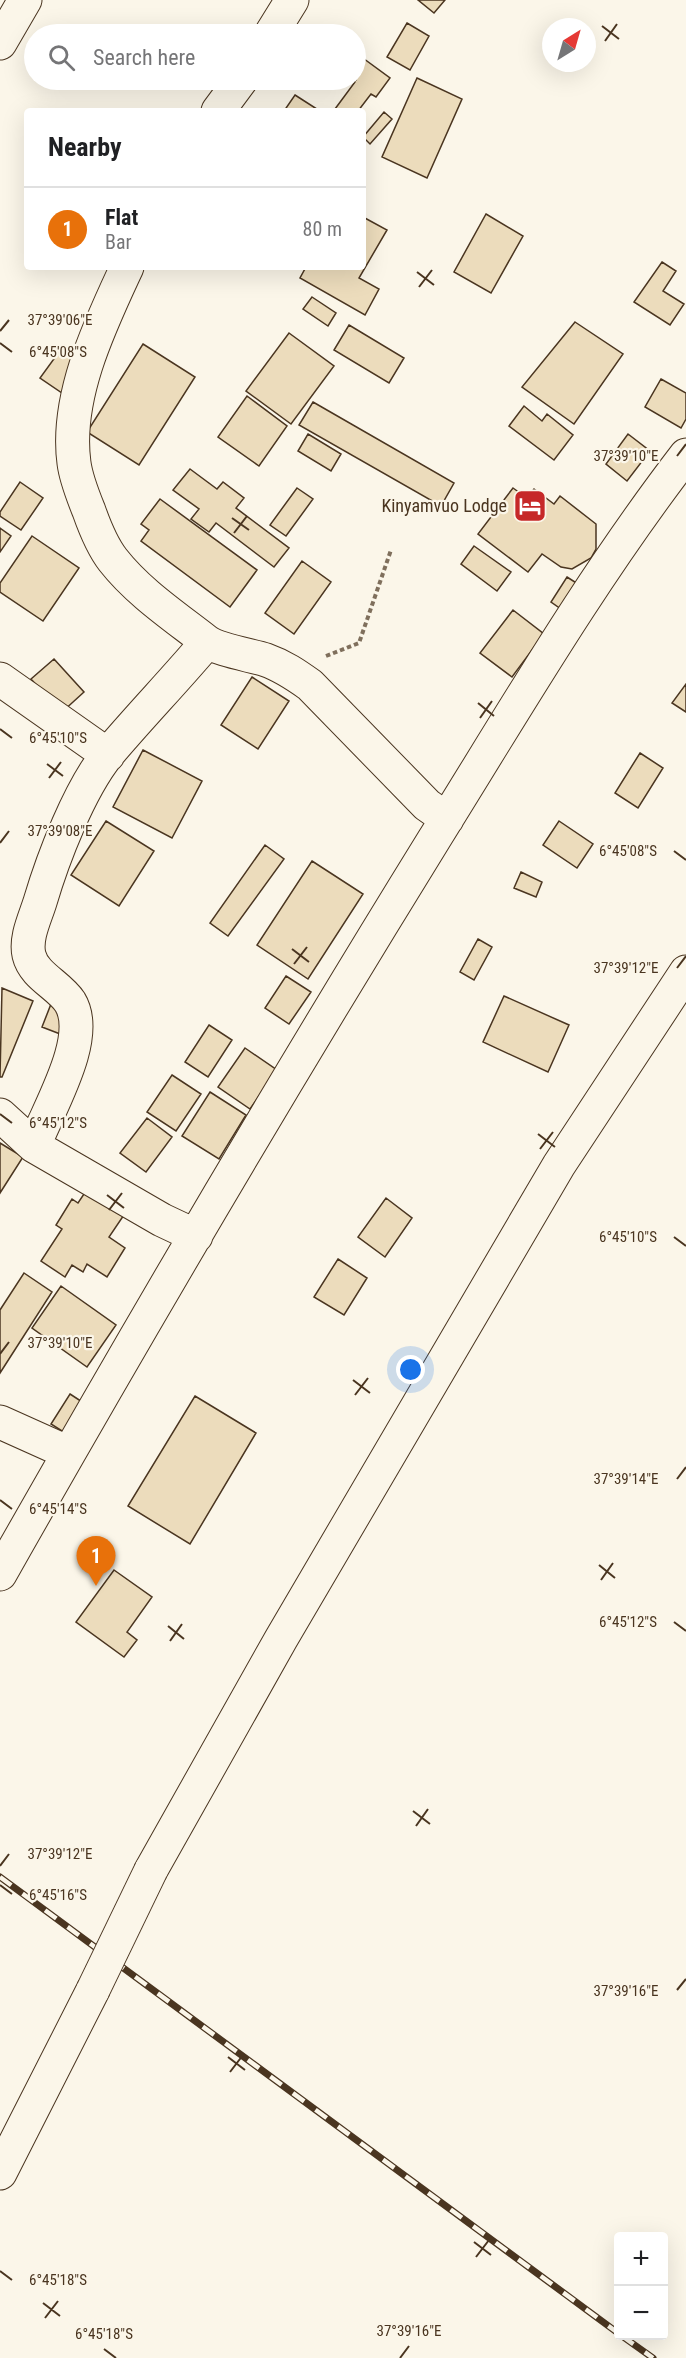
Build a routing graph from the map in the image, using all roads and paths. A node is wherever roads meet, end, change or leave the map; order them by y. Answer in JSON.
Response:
{"nodes":[{"id":1,"x":25,"y":0,"type":"edge"},
{"id":2,"x":292,"y":0,"type":"edge"},
{"id":3,"x":277,"y":24,"type":"edge"},
{"id":4,"x":0,"y":43,"type":"edge"},
{"id":5,"x":234,"y":90,"type":"edge"},
{"id":6,"x":220,"y":108,"type":"edge"},
{"id":7,"x":126,"y":270,"type":"edge"},
{"id":8,"x":686,"y":455,"type":"edge"},
{"id":9,"x":391,"y":550,"type":"dead end"},
{"id":10,"x":207,"y":642,"type":"junction"},
{"id":11,"x":289,"y":670,"type":"junction"},
{"id":12,"x":0,"y":679,"type":"edge"},
{"id":13,"x":108,"y":755,"type":"junction"},
{"id":14,"x":447,"y":819,"type":"junction"},
{"id":15,"x":686,"y":972,"type":"edge"},
{"id":16,"x":0,"y":1115,"type":"edge"},
{"id":17,"x":34,"y":1146,"type":"junction"},
{"id":18,"x":196,"y":1236,"type":"junction"},
{"id":19,"x":0,"y":1422,"type":"edge"},
{"id":20,"x":69,"y":1453,"type":"junction"},
{"id":21,"x":0,"y":1574,"type":"edge"},
{"id":22,"x":0,"y":1877,"type":"edge"},
{"id":23,"x":86,"y":1941,"type":"dead end"},
{"id":24,"x":134,"y":1976,"type":"dead end"},
{"id":25,"x":0,"y":2173,"type":"edge"},
{"id":26,"x":614,"y":2330,"type":"edge"},
{"id":27,"x":628,"y":2340,"type":"edge"},
{"id":28,"x":652,"y":2358,"type":"edge"}],
"edges":[{"from":1,"to":4,"type":"main road"},
{"from":2,"to":3,"type":"main road"},
{"from":5,"to":6,"type":"main road"},
{"from":7,"to":10,"type":"main road"},
{"from":8,"to":14,"type":"main road"},
{"from":9,"to":11,"type":"path"},
{"from":10,"to":11,"type":"main road"},
{"from":10,"to":13,"type":"main road"},
{"from":11,"to":14,"type":"main road"},
{"from":12,"to":13,"type":"main road"},
{"from":13,"to":17,"type":"main road"},
{"from":14,"to":18,"type":"main road"},
{"from":15,"to":25,"type":"main road","bridge":true},
{"from":16,"to":17,"type":"main road"},
{"from":17,"to":18,"type":"main road"},
{"from":18,"to":20,"type":"main road"},
{"from":19,"to":20,"type":"main road"},
{"from":20,"to":21,"type":"main road"},
{"from":22,"to":23,"type":"path"},
{"from":24,"to":26,"type":"path"},
{"from":27,"to":28,"type":"path"}]}
